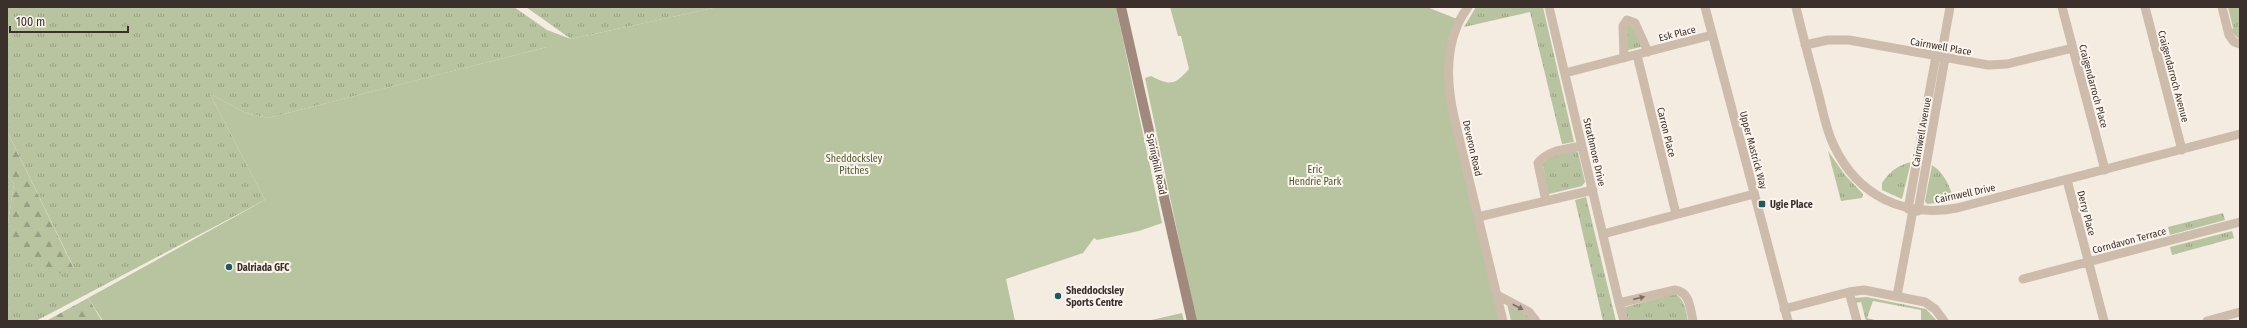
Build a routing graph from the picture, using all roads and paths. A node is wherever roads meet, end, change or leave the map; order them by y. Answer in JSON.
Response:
{"nodes":[{"id":1,"x":1121,"y":7,"type":"edge"},
{"id":2,"x":1468,"y":7,"type":"edge"},
{"id":3,"x":1549,"y":7,"type":"edge"},
{"id":4,"x":1705,"y":7,"type":"edge"},
{"id":5,"x":1796,"y":7,"type":"edge"},
{"id":6,"x":1950,"y":7,"type":"edge"},
{"id":7,"x":2062,"y":7,"type":"edge"},
{"id":8,"x":2145,"y":7,"type":"edge"},
{"id":9,"x":2222,"y":7,"type":"edge"},
{"id":10,"x":1712,"y":35,"type":"junction"},
{"id":11,"x":2240,"y":44,"type":"edge"},
{"id":12,"x":1805,"y":45,"type":"junction"},
{"id":13,"x":2073,"y":48,"type":"junction"},
{"id":14,"x":1648,"y":52,"type":"junction"},
{"id":15,"x":1637,"y":55,"type":"junction"},
{"id":16,"x":1941,"y":57,"type":"junction"},
{"id":17,"x":1624,"y":58,"type":"junction"},
{"id":18,"x":1565,"y":73,"type":"junction"},
{"id":19,"x":2240,"y":134,"type":"edge"},
{"id":20,"x":1582,"y":146,"type":"junction"},
{"id":21,"x":2182,"y":150,"type":"junction"},
{"id":22,"x":2105,"y":170,"type":"junction"},
{"id":23,"x":2067,"y":180,"type":"junction"},
{"id":24,"x":1593,"y":190,"type":"junction"},
{"id":25,"x":1754,"y":194,"type":"junction"},
{"id":26,"x":1546,"y":201,"type":"junction"},
{"id":27,"x":1913,"y":210,"type":"junction"},
{"id":28,"x":1676,"y":214,"type":"junction"},
{"id":29,"x":1478,"y":217,"type":"junction"},
{"id":30,"x":2240,"y":222,"type":"edge"},
{"id":31,"x":1603,"y":234,"type":"junction"},
{"id":32,"x":2089,"y":262,"type":"junction"},
{"id":33,"x":2023,"y":279,"type":"dead end"},
{"id":34,"x":1849,"y":292,"type":"junction"},
{"id":35,"x":1497,"y":295,"type":"junction"},
{"id":36,"x":1897,"y":296,"type":"junction"},
{"id":37,"x":1620,"y":303,"type":"junction"},
{"id":38,"x":1784,"y":309,"type":"junction"},
{"id":39,"x":2240,"y":312,"type":"edge"},
{"id":40,"x":2225,"y":319,"type":"edge"},
{"id":41,"x":1192,"y":321,"type":"edge"},
{"id":42,"x":1503,"y":321,"type":"edge"},
{"id":43,"x":1536,"y":321,"type":"edge"},
{"id":44,"x":1624,"y":321,"type":"edge"},
{"id":45,"x":1693,"y":321,"type":"edge"},
{"id":46,"x":1788,"y":321,"type":"edge"},
{"id":47,"x":1856,"y":321,"type":"edge"},
{"id":48,"x":1944,"y":321,"type":"edge"},
{"id":49,"x":2104,"y":321,"type":"edge"},
{"id":50,"x":2207,"y":321,"type":"edge"}],
"edges":[{"from":1,"to":41,"type":"street","name":"Springhill Road"},
{"from":2,"to":29,"type":"street","name":"Deveron Road"},
{"from":3,"to":18,"type":"street","name":"Strathmore Drive"},
{"from":4,"to":10,"type":"street","name":"Upper Mastrick Way"},
{"from":5,"to":12,"type":"street","name":"Cairnwell Drive"},
{"from":6,"to":16,"type":"street","name":"Cairnwell Avenue"},
{"from":7,"to":13,"type":"street","name":"Craigendarroch Place"},
{"from":8,"to":21,"type":"street","name":"Craigendarroch Avenue"},
{"from":9,"to":11,"type":"street"},
{"from":10,"to":14,"type":"street","name":"Esk Place"},
{"from":10,"to":25,"type":"street","name":"Upper Mastrick Way"},
{"from":12,"to":16,"type":"street","name":"Cairnwell Place"},
{"from":12,"to":27,"type":"street","name":"Cairnwell Drive"},
{"from":13,"to":16,"type":"street","name":"Cairnwell Place"},
{"from":13,"to":22,"type":"street","name":"Craigendarroch Place"},
{"from":14,"to":15,"type":"street","name":"Esk Place"},
{"from":14,"to":17,"type":"street","name":"Esk Place"},
{"from":15,"to":17,"type":"street","name":"Esk Place"},
{"from":15,"to":28,"type":"street","name":"Carron Place"},
{"from":16,"to":27,"type":"street","name":"Cairnwell Avenue"},
{"from":17,"to":18,"type":"street","name":"Esk Place"},
{"from":18,"to":20,"type":"street","name":"Strathmore Drive"},
{"from":19,"to":21,"type":"street","name":"Cairnwell Drive"},
{"from":20,"to":24,"type":"street","name":"Strathmore Drive"},
{"from":20,"to":26,"type":"street"},
{"from":21,"to":22,"type":"street","name":"Cairnwell Drive"},
{"from":22,"to":23,"type":"street","name":"Cairnwell Drive"},
{"from":23,"to":27,"type":"street","name":"Cairnwell Drive"},
{"from":23,"to":32,"type":"street","name":"Derry Place"},
{"from":24,"to":26,"type":"street"},
{"from":24,"to":31,"type":"street","name":"Strathmore Drive"},
{"from":25,"to":28,"type":"street"},
{"from":25,"to":38,"type":"street","name":"Upper Mastrick Way"},
{"from":26,"to":29,"type":"street"},
{"from":27,"to":36,"type":"street","name":"Cairnwell Avenue"},
{"from":28,"to":31,"type":"street"},
{"from":29,"to":35,"type":"street","name":"Deveron Road"},
{"from":30,"to":32,"type":"street","name":"Corndavon Terrace"},
{"from":31,"to":37,"type":"street","name":"Strathmore Drive"},
{"from":32,"to":33,"type":"street","name":"Corndavon Terrace"},
{"from":32,"to":49,"type":"street","name":"Derry Place"},
{"from":34,"to":36,"type":"street"},
{"from":34,"to":38,"type":"street"},
{"from":34,"to":47,"type":"street"},
{"from":35,"to":42,"type":"street","name":"Deveron Road"},
{"from":35,"to":43,"type":"street","one_way":true},
{"from":36,"to":48,"type":"street"},
{"from":37,"to":44,"type":"street","name":"Strathmore Drive"},
{"from":37,"to":45,"type":"street","one_way":true},
{"from":38,"to":46,"type":"street","name":"Upper Mastrick Way"},
{"from":39,"to":40,"type":"street"},
{"from":40,"to":50,"type":"street"}]}
